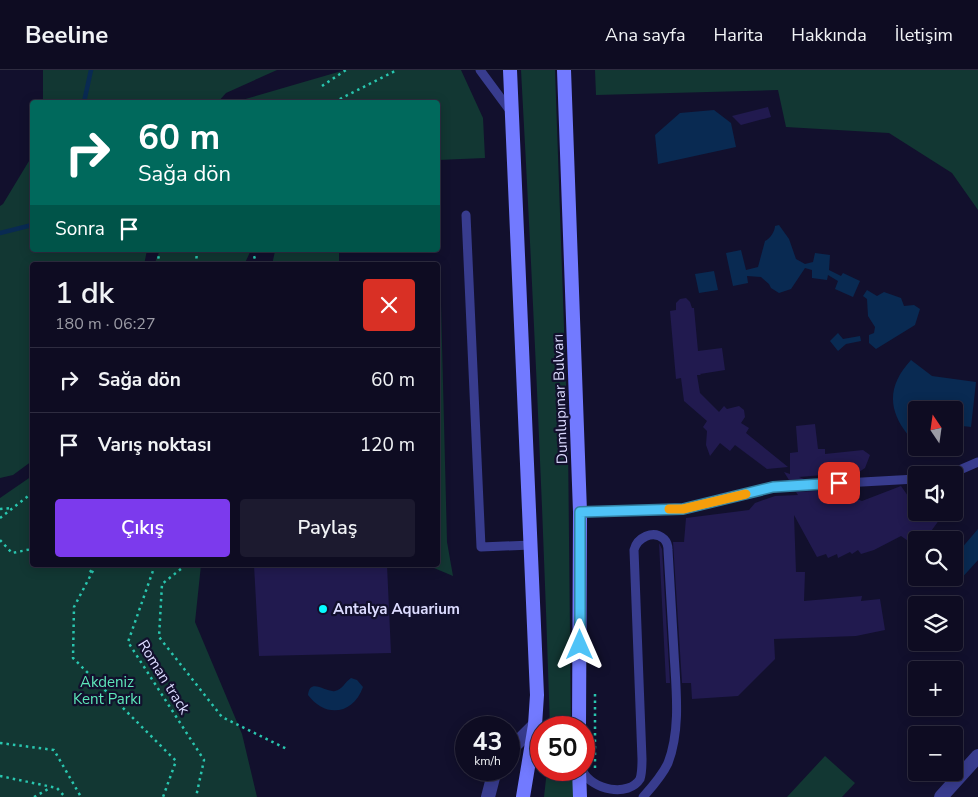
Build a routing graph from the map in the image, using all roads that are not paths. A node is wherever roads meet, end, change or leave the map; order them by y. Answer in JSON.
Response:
{"nodes":[{"id":1,"x":480,"y":70,"type":"edge"},
{"id":2,"x":510,"y":70,"type":"edge"},
{"id":3,"x":564,"y":70,"type":"edge"},
{"id":4,"x":512,"y":113,"type":"junction"},
{"id":5,"x":466,"y":215,"type":"dead end"},
{"id":6,"x":978,"y":462,"type":"edge"},
{"id":7,"x":963,"y":468,"type":"edge"},
{"id":8,"x":908,"y":479,"type":"edge"},
{"id":9,"x":580,"y":512,"type":"junction"},
{"id":10,"x":531,"y":545,"type":"junction"},
{"id":11,"x":536,"y":716,"type":"edge"},
{"id":12,"x":579,"y":716,"type":"edge"},
{"id":13,"x":530,"y":729,"type":"edge"},
{"id":14,"x":520,"y":740,"type":"edge"},
{"id":15,"x":530,"y":754,"type":"edge"},
{"id":16,"x":978,"y":756,"type":"edge"},
{"id":17,"x":492,"y":781,"type":"edge"},
{"id":18,"x":581,"y":781,"type":"edge"},
{"id":19,"x":590,"y":781,"type":"edge"},
{"id":20,"x":488,"y":797,"type":"edge"},
{"id":21,"x":523,"y":797,"type":"edge"},
{"id":22,"x":580,"y":797,"type":"edge"},
{"id":23,"x":643,"y":797,"type":"edge"},
{"id":24,"x":940,"y":797,"type":"edge"}],
"edges":[{"from":1,"to":4,"type":"lane"},
{"from":2,"to":4,"type":"main road"},
{"from":3,"to":9,"type":"main road","name":"Dumlupınar Bulvarı"},
{"from":4,"to":10,"type":"main road"},
{"from":5,"to":10,"type":"lane"},
{"from":6,"to":7,"type":"lane"},
{"from":8,"to":9,"type":"lane"},
{"from":9,"to":12,"type":"main road","name":"Dumlupınar Bulvarı"},
{"from":10,"to":11,"type":"main road"},
{"from":13,"to":14,"type":"street"},
{"from":15,"to":21,"type":"main road"},
{"from":16,"to":24,"type":"street"},
{"from":17,"to":20,"type":"street"},
{"from":18,"to":22,"type":"main road"},
{"from":19,"to":23,"type":"lane"}]}
